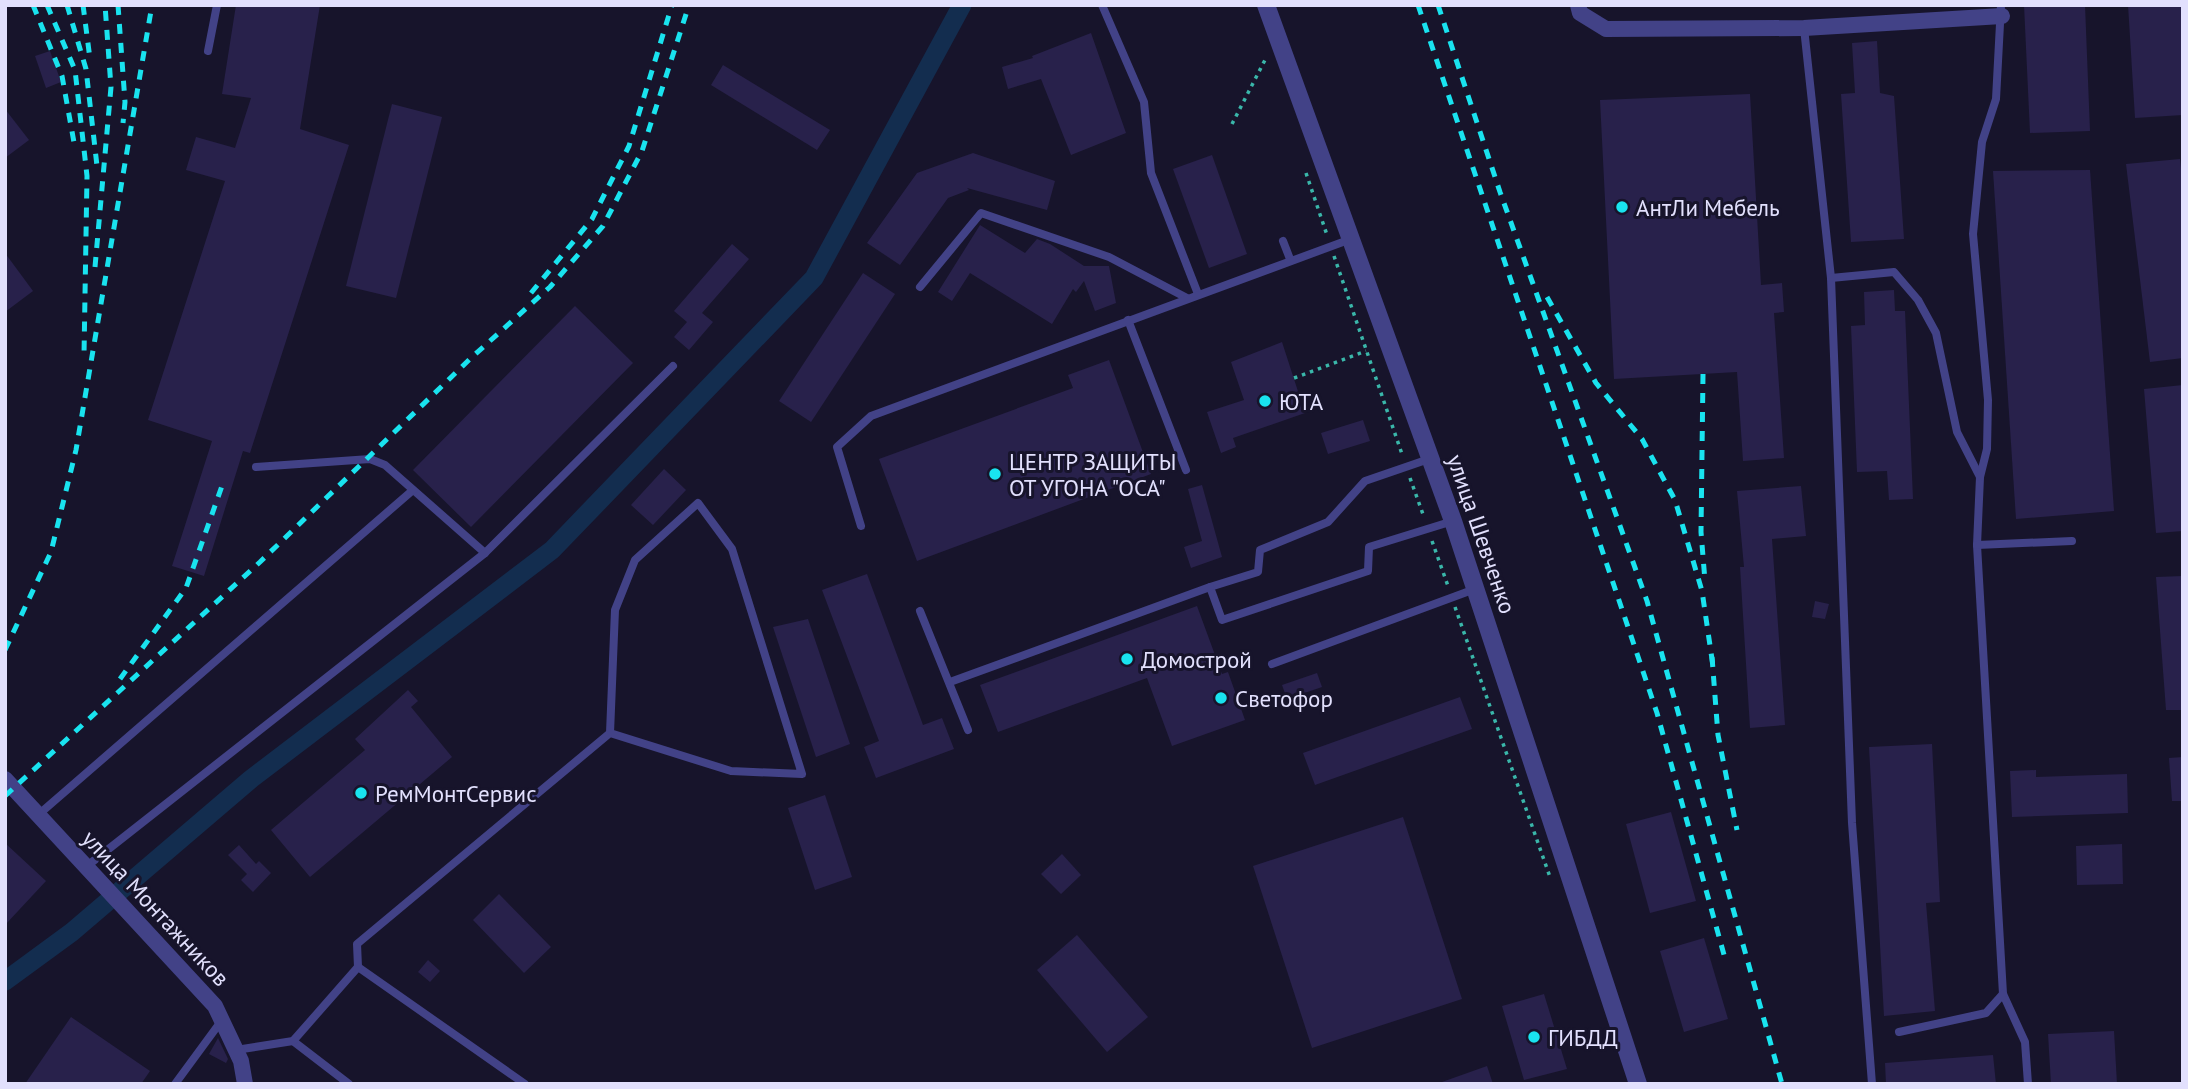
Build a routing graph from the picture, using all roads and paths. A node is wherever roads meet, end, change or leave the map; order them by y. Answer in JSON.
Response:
{"nodes":[{"id":1,"x":217,"y":5,"type":"edge"},
{"id":2,"x":1102,"y":5,"type":"edge"},
{"id":3,"x":1266,"y":5,"type":"edge"},
{"id":4,"x":1578,"y":5,"type":"edge"},
{"id":5,"x":2002,"y":10,"type":"edge"},
{"id":6,"x":1804,"y":28,"type":"junction"},
{"id":7,"x":208,"y":51,"type":"dead end"},
{"id":8,"x":1267,"y":56,"type":"dead end"},
{"id":9,"x":1232,"y":124,"type":"dead end"},
{"id":10,"x":1351,"y":239,"type":"junction"},
{"id":11,"x":1283,"y":241,"type":"dead end"},
{"id":12,"x":1290,"y":259,"type":"junction"},
{"id":13,"x":1831,"y":278,"type":"junction"},
{"id":14,"x":920,"y":287,"type":"dead end"},
{"id":15,"x":1198,"y":294,"type":"junction"},
{"id":16,"x":1187,"y":298,"type":"junction"},
{"id":17,"x":1128,"y":320,"type":"junction"},
{"id":18,"x":1366,"y":351,"type":"dead end"},
{"id":19,"x":673,"y":366,"type":"dead end"},
{"id":20,"x":1294,"y":378,"type":"dead end"},
{"id":21,"x":1429,"y":459,"type":"junction"},
{"id":22,"x":256,"y":467,"type":"dead end"},
{"id":23,"x":1186,"y":470,"type":"dead end"},
{"id":24,"x":1980,"y":477,"type":"junction"},
{"id":25,"x":413,"y":489,"type":"junction"},
{"id":26,"x":1453,"y":521,"type":"junction"},
{"id":27,"x":862,"y":526,"type":"dead end"},
{"id":28,"x":2072,"y":541,"type":"dead end"},
{"id":29,"x":1977,"y":545,"type":"junction"},
{"id":30,"x":485,"y":553,"type":"junction"},
{"id":31,"x":1210,"y":587,"type":"junction"},
{"id":32,"x":1475,"y":589,"type":"junction"},
{"id":33,"x":920,"y":611,"type":"dead end"},
{"id":34,"x":1272,"y":664,"type":"dead end"},
{"id":35,"x":950,"y":682,"type":"junction"},
{"id":36,"x":968,"y":730,"type":"dead end"},
{"id":37,"x":610,"y":733,"type":"junction"},
{"id":38,"x":5,"y":779,"type":"edge"},
{"id":39,"x":38,"y":815,"type":"junction"},
{"id":40,"x":87,"y":866,"type":"junction"},
{"id":41,"x":358,"y":967,"type":"junction"},
{"id":42,"x":2003,"y":994,"type":"junction"},
{"id":43,"x":222,"y":1020,"type":"junction"},
{"id":44,"x":1899,"y":1032,"type":"dead end"},
{"id":45,"x":293,"y":1041,"type":"junction"},
{"id":46,"x":236,"y":1050,"type":"junction"},
{"id":47,"x":175,"y":1084,"type":"edge"},
{"id":48,"x":245,"y":1084,"type":"edge"},
{"id":49,"x":349,"y":1084,"type":"edge"},
{"id":50,"x":525,"y":1084,"type":"edge"},
{"id":51,"x":1638,"y":1084,"type":"edge"},
{"id":52,"x":1872,"y":1084,"type":"edge"},
{"id":53,"x":2028,"y":1084,"type":"edge"}],
"edges":[{"from":1,"to":7,"type":"lane"},
{"from":2,"to":15,"type":"lane"},
{"from":3,"to":10,"type":"street","name":"улица Шевченко"},
{"from":4,"to":6,"type":"street"},
{"from":5,"to":6,"type":"street"},
{"from":5,"to":24,"type":"lane"},
{"from":6,"to":13,"type":"lane"},
{"from":8,"to":9,"type":"path"},
{"from":10,"to":12,"type":"lane"},
{"from":10,"to":21,"type":"street","name":"улица Шевченко"},
{"from":11,"to":12,"type":"lane"},
{"from":12,"to":15,"type":"lane"},
{"from":13,"to":24,"type":"lane"},
{"from":13,"to":52,"type":"lane"},
{"from":14,"to":16,"type":"lane"},
{"from":15,"to":16,"type":"lane"},
{"from":16,"to":17,"type":"lane"},
{"from":17,"to":23,"type":"lane"},
{"from":17,"to":27,"type":"lane"},
{"from":18,"to":20,"type":"path"},
{"from":19,"to":30,"type":"lane"},
{"from":21,"to":26,"type":"street","name":"улица Шевченко"},
{"from":21,"to":31,"type":"lane"},
{"from":22,"to":25,"type":"lane"},
{"from":24,"to":29,"type":"lane"},
{"from":25,"to":30,"type":"lane"},
{"from":25,"to":39,"type":"lane"},
{"from":26,"to":31,"type":"lane"},
{"from":26,"to":32,"type":"street","name":"улица Шевченко"},
{"from":28,"to":29,"type":"lane"},
{"from":29,"to":42,"type":"lane"},
{"from":30,"to":40,"type":"lane"},
{"from":31,"to":35,"type":"lane"},
{"from":32,"to":34,"type":"lane"},
{"from":32,"to":51,"type":"street","name":"улица Шевченко"},
{"from":33,"to":35,"type":"lane"},
{"from":35,"to":36,"type":"lane"},
{"from":37,"to":37,"type":"lane"},
{"from":37,"to":41,"type":"lane"},
{"from":38,"to":39,"type":"street","name":"улица Монтажников"},
{"from":39,"to":40,"type":"street","name":"улица Монтажников"},
{"from":40,"to":43,"type":"street","name":"улица Монтажников"},
{"from":41,"to":45,"type":"lane"},
{"from":41,"to":50,"type":"lane"},
{"from":42,"to":44,"type":"lane"},
{"from":42,"to":53,"type":"lane"},
{"from":43,"to":46,"type":"street","name":"улица Монтажников"},
{"from":43,"to":47,"type":"lane"},
{"from":45,"to":46,"type":"lane"},
{"from":45,"to":49,"type":"lane"},
{"from":46,"to":48,"type":"street","name":"улица Монтажников"}]}
